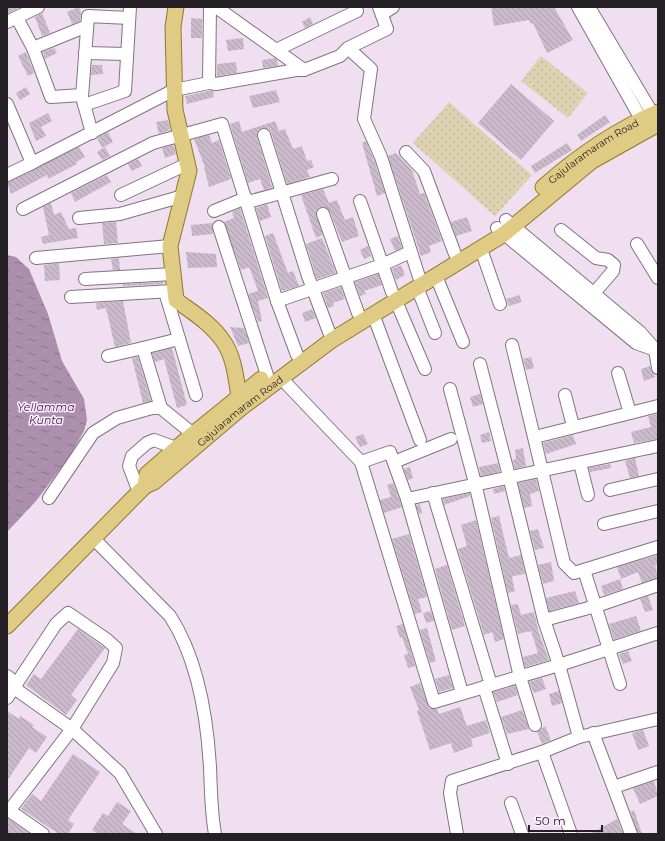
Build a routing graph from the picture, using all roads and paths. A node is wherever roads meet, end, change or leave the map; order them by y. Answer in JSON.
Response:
{"nodes":[{"id":1,"x":38,"y":7,"type":"edge"},
{"id":2,"x":176,"y":7,"type":"edge"},
{"id":3,"x":210,"y":7,"type":"edge"},
{"id":4,"x":216,"y":7,"type":"edge"},
{"id":5,"x":393,"y":7,"type":"edge"},
{"id":6,"x":578,"y":7,"type":"edge"},
{"id":7,"x":589,"y":7,"type":"edge"},
{"id":8,"x":357,"y":11,"type":"dead end"},
{"id":9,"x":381,"y":11,"type":"edge"},
{"id":10,"x":129,"y":13,"type":"edge"},
{"id":11,"x":12,"y":20,"type":"edge"},
{"id":12,"x":87,"y":26,"type":"junction"},
{"id":13,"x":33,"y":48,"type":"junction"},
{"id":14,"x":348,"y":48,"type":"junction"},
{"id":15,"x":276,"y":50,"type":"junction"},
{"id":16,"x":85,"y":53,"type":"junction"},
{"id":17,"x":127,"y":54,"type":"junction"},
{"id":18,"x":304,"y":70,"type":"junction"},
{"id":19,"x":209,"y":83,"type":"junction"},
{"id":20,"x":174,"y":90,"type":"junction"},
{"id":21,"x":83,"y":100,"type":"junction"},
{"id":22,"x":7,"y":104,"type":"edge"},
{"id":23,"x":653,"y":120,"type":"edge"},
{"id":24,"x":92,"y":133,"type":"junction"},
{"id":25,"x":264,"y":135,"type":"dead end"},
{"id":26,"x":182,"y":136,"type":"junction"},
{"id":27,"x":406,"y":152,"type":"dead end"},
{"id":28,"x":32,"y":163,"type":"junction"},
{"id":29,"x":188,"y":164,"type":"junction"},
{"id":30,"x":7,"y":175,"type":"edge"},
{"id":31,"x":332,"y":179,"type":"dead end"},
{"id":32,"x":282,"y":192,"type":"junction"},
{"id":33,"x":121,"y":195,"type":"dead end"},
{"id":34,"x":184,"y":196,"type":"junction"},
{"id":35,"x":247,"y":200,"type":"junction"},
{"id":36,"x":360,"y":201,"type":"dead end"},
{"id":37,"x":23,"y":209,"type":"dead end"},
{"id":38,"x":214,"y":211,"type":"dead end"},
{"id":39,"x":323,"y":214,"type":"dead end"},
{"id":40,"x":80,"y":218,"type":"dead end"},
{"id":41,"x":219,"y":227,"type":"dead end"},
{"id":42,"x":505,"y":227,"type":"junction"},
{"id":43,"x":561,"y":230,"type":"dead end"},
{"id":44,"x":637,"y":244,"type":"dead end"},
{"id":45,"x":170,"y":246,"type":"junction"},
{"id":46,"x":481,"y":249,"type":"junction"},
{"id":47,"x":410,"y":252,"type":"junction"},
{"id":48,"x":455,"y":254,"type":"junction"},
{"id":49,"x":36,"y":258,"type":"dead end"},
{"id":50,"x":382,"y":265,"type":"junction"},
{"id":51,"x":173,"y":274,"type":"junction"},
{"id":52,"x":436,"y":276,"type":"junction"},
{"id":53,"x":346,"y":278,"type":"junction"},
{"id":54,"x":658,"y":278,"type":"edge"},
{"id":55,"x":85,"y":279,"type":"dead end"},
{"id":56,"x":418,"y":282,"type":"junction"},
{"id":57,"x":312,"y":290,"type":"junction"},
{"id":58,"x":170,"y":291,"type":"junction"},
{"id":59,"x":394,"y":296,"type":"junction"},
{"id":60,"x":71,"y":297,"type":"dead end"},
{"id":61,"x":590,"y":299,"type":"junction"},
{"id":62,"x":277,"y":301,"type":"junction"},
{"id":63,"x":500,"y":304,"type":"dead end"},
{"id":64,"x":358,"y":313,"type":"junction"},
{"id":65,"x":373,"y":314,"type":"junction"},
{"id":66,"x":330,"y":332,"type":"junction"},
{"id":67,"x":435,"y":333,"type":"dead end"},
{"id":68,"x":179,"y":339,"type":"junction"},
{"id":69,"x":463,"y":342,"type":"dead end"},
{"id":70,"x":512,"y":345,"type":"dead end"},
{"id":71,"x":143,"y":348,"type":"junction"},
{"id":72,"x":657,"y":348,"type":"edge"},
{"id":73,"x":297,"y":355,"type":"junction"},
{"id":74,"x":108,"y":356,"type":"dead end"},
{"id":75,"x":480,"y":364,"type":"dead end"},
{"id":76,"x":658,"y":368,"type":"edge"},
{"id":77,"x":424,"y":369,"type":"dead end"},
{"id":78,"x":618,"y":373,"type":"dead end"},
{"id":79,"x":274,"y":376,"type":"junction"},
{"id":80,"x":450,"y":389,"type":"dead end"},
{"id":81,"x":196,"y":395,"type":"dead end"},
{"id":82,"x":564,"y":395,"type":"dead end"},
{"id":83,"x":239,"y":397,"type":"junction"},
{"id":84,"x":658,"y":406,"type":"edge"},
{"id":85,"x":161,"y":408,"type":"junction"},
{"id":86,"x":630,"y":413,"type":"junction"},
{"id":87,"x":573,"y":426,"type":"junction"},
{"id":88,"x":193,"y":434,"type":"junction"},
{"id":89,"x":535,"y":437,"type":"junction"},
{"id":90,"x":420,"y":440,"type":"dead end"},
{"id":91,"x":451,"y":440,"type":"dead end"},
{"id":92,"x":658,"y":446,"type":"edge"},
{"id":93,"x":176,"y":448,"type":"junction"},
{"id":94,"x":362,"y":462,"type":"junction"},
{"id":95,"x":394,"y":462,"type":"junction"},
{"id":96,"x":580,"y":463,"type":"junction"},
{"id":97,"x":544,"y":471,"type":"junction"},
{"id":98,"x":510,"y":476,"type":"junction"},
{"id":99,"x":658,"y":479,"type":"edge"},
{"id":100,"x":475,"y":483,"type":"junction"},
{"id":101,"x":142,"y":489,"type":"junction"},
{"id":102,"x":610,"y":490,"type":"dead end"},
{"id":103,"x":433,"y":493,"type":"junction"},
{"id":104,"x":588,"y":495,"type":"dead end"},
{"id":105,"x":49,"y":498,"type":"dead end"},
{"id":106,"x":407,"y":499,"type":"junction"},
{"id":107,"x":658,"y":511,"type":"edge"},
{"id":108,"x":604,"y":524,"type":"dead end"},
{"id":109,"x":90,"y":541,"type":"junction"},
{"id":110,"x":658,"y":547,"type":"edge"},
{"id":111,"x":584,"y":570,"type":"junction"},
{"id":112,"x":658,"y":585,"type":"edge"},
{"id":113,"x":596,"y":606,"type":"junction"},
{"id":114,"x":544,"y":620,"type":"junction"},
{"id":115,"x":7,"y":626,"type":"edge"},
{"id":116,"x":658,"y":633,"type":"edge"},
{"id":117,"x":609,"y":649,"type":"junction"},
{"id":118,"x":559,"y":665,"type":"junction"},
{"id":119,"x":7,"y":676,"type":"edge"},
{"id":120,"x":520,"y":677,"type":"junction"},
{"id":121,"x":620,"y":684,"type":"dead end"},
{"id":122,"x":488,"y":686,"type":"junction"},
{"id":123,"x":11,"y":692,"type":"edge"},
{"id":124,"x":462,"y":693,"type":"junction"},
{"id":125,"x":658,"y":719,"type":"edge"},
{"id":126,"x":535,"y":725,"type":"dead end"},
{"id":127,"x":72,"y":729,"type":"junction"},
{"id":128,"x":593,"y":733,"type":"junction"},
{"id":129,"x":579,"y":736,"type":"junction"},
{"id":130,"x":542,"y":752,"type":"junction"},
{"id":131,"x":508,"y":764,"type":"junction"},
{"id":132,"x":658,"y":772,"type":"edge"},
{"id":133,"x":614,"y":787,"type":"junction"},
{"id":134,"x":511,"y":803,"type":"dead end"},
{"id":135,"x":8,"y":810,"type":"edge"},
{"id":136,"x":43,"y":834,"type":"edge"},
{"id":137,"x":156,"y":834,"type":"edge"},
{"id":138,"x":215,"y":834,"type":"edge"},
{"id":139,"x":457,"y":834,"type":"edge"},
{"id":140,"x":522,"y":834,"type":"edge"},
{"id":141,"x":571,"y":834,"type":"edge"},
{"id":142,"x":632,"y":834,"type":"edge"}],
"edges":[{"from":1,"to":11,"type":"street"},
{"from":2,"to":20,"type":"main road"},
{"from":3,"to":19,"type":"street"},
{"from":4,"to":15,"type":"street"},
{"from":5,"to":9,"type":"street"},
{"from":6,"to":23,"type":"street"},
{"from":7,"to":23,"type":"street"},
{"from":8,"to":15,"type":"street"},
{"from":9,"to":14,"type":"street"},
{"from":10,"to":12,"type":"street"},
{"from":10,"to":17,"type":"street"},
{"from":11,"to":13,"type":"street"},
{"from":12,"to":13,"type":"street"},
{"from":12,"to":16,"type":"street"},
{"from":13,"to":21,"type":"street"},
{"from":14,"to":18,"type":"street"},
{"from":14,"to":47,"type":"street"},
{"from":15,"to":18,"type":"street"},
{"from":16,"to":17,"type":"street"},
{"from":16,"to":21,"type":"street"},
{"from":17,"to":21,"type":"street"},
{"from":18,"to":19,"type":"street"},
{"from":19,"to":20,"type":"street"},
{"from":20,"to":24,"type":"street"},
{"from":20,"to":26,"type":"main road"},
{"from":21,"to":24,"type":"street"},
{"from":22,"to":28,"type":"street"},
{"from":23,"to":42,"type":"main road","name":"Gajularamaram Road"},
{"from":24,"to":28,"type":"street"},
{"from":25,"to":32,"type":"street"},
{"from":26,"to":29,"type":"main road"},
{"from":26,"to":35,"type":"street"},
{"from":26,"to":37,"type":"street"},
{"from":27,"to":48,"type":"street"},
{"from":28,"to":30,"type":"street"},
{"from":29,"to":33,"type":"street"},
{"from":29,"to":34,"type":"main road"},
{"from":31,"to":32,"type":"street"},
{"from":32,"to":35,"type":"street"},
{"from":32,"to":57,"type":"street"},
{"from":34,"to":40,"type":"street"},
{"from":34,"to":45,"type":"main road"},
{"from":35,"to":38,"type":"street"},
{"from":35,"to":62,"type":"street"},
{"from":36,"to":50,"type":"street"},
{"from":39,"to":53,"type":"street"},
{"from":41,"to":79,"type":"street"},
{"from":42,"to":46,"type":"main road","name":"Gajularamaram Road"},
{"from":42,"to":48,"type":"main road"},
{"from":42,"to":61,"type":"street"},
{"from":43,"to":61,"type":"street"},
{"from":44,"to":54,"type":"street"},
{"from":45,"to":49,"type":"street"},
{"from":45,"to":51,"type":"main road"},
{"from":46,"to":52,"type":"main road","name":"Gajularamaram Road"},
{"from":46,"to":63,"type":"street"},
{"from":47,"to":50,"type":"street"},
{"from":47,"to":56,"type":"street"},
{"from":48,"to":56,"type":"main road"},
{"from":50,"to":53,"type":"street"},
{"from":50,"to":59,"type":"street"},
{"from":51,"to":55,"type":"street"},
{"from":51,"to":58,"type":"main road"},
{"from":52,"to":56,"type":"main road","name":"Gajularamaram Road"},
{"from":52,"to":69,"type":"street"},
{"from":53,"to":57,"type":"street"},
{"from":53,"to":64,"type":"street"},
{"from":56,"to":59,"type":"main road","name":"Gajularamaram Road"},
{"from":56,"to":67,"type":"street"},
{"from":57,"to":62,"type":"street"},
{"from":57,"to":66,"type":"street"},
{"from":58,"to":60,"type":"street"},
{"from":58,"to":68,"type":"street"},
{"from":58,"to":83,"type":"main road"},
{"from":59,"to":64,"type":"main road"},
{"from":59,"to":65,"type":"main road","name":"Gajularamaram Road"},
{"from":59,"to":77,"type":"street"},
{"from":61,"to":72,"type":"street"},
{"from":62,"to":73,"type":"street"},
{"from":64,"to":66,"type":"main road"},
{"from":65,"to":79,"type":"main road","name":"Gajularamaram Road"},
{"from":65,"to":90,"type":"street"},
{"from":66,"to":73,"type":"main road"},
{"from":68,"to":71,"type":"street"},
{"from":68,"to":81,"type":"street"},
{"from":70,"to":89,"type":"street"},
{"from":71,"to":74,"type":"street"},
{"from":71,"to":85,"type":"street"},
{"from":72,"to":76,"type":"street"},
{"from":73,"to":79,"type":"main road"},
{"from":75,"to":98,"type":"street"},
{"from":78,"to":86,"type":"street"},
{"from":79,"to":83,"type":"main road"},
{"from":79,"to":94,"type":"street"},
{"from":79,"to":101,"type":"main road","name":"Gajularamaram Road"},
{"from":80,"to":100,"type":"street"},
{"from":82,"to":87,"type":"street"},
{"from":83,"to":88,"type":"main road"},
{"from":84,"to":86,"type":"street"},
{"from":85,"to":88,"type":"street"},
{"from":85,"to":105,"type":"street"},
{"from":86,"to":87,"type":"street"},
{"from":87,"to":89,"type":"street"},
{"from":88,"to":93,"type":"main road"},
{"from":89,"to":97,"type":"street"},
{"from":91,"to":95,"type":"street"},
{"from":92,"to":96,"type":"street"},
{"from":93,"to":101,"type":"main road"},
{"from":93,"to":101,"type":"street"},
{"from":94,"to":95,"type":"street"},
{"from":94,"to":124,"type":"street"},
{"from":95,"to":106,"type":"street"},
{"from":96,"to":97,"type":"street"},
{"from":96,"to":104,"type":"street"},
{"from":97,"to":98,"type":"street"},
{"from":97,"to":111,"type":"street"},
{"from":98,"to":100,"type":"street"},
{"from":98,"to":114,"type":"street"},
{"from":99,"to":102,"type":"street"},
{"from":100,"to":103,"type":"street"},
{"from":100,"to":120,"type":"street"},
{"from":101,"to":109,"type":"main road","name":"Gajularamaram Road"},
{"from":103,"to":106,"type":"street"},
{"from":103,"to":122,"type":"street"},
{"from":106,"to":124,"type":"street"},
{"from":107,"to":108,"type":"street"},
{"from":109,"to":115,"type":"main road","name":"Gajularamaram Road"},
{"from":109,"to":138,"type":"street"},
{"from":110,"to":111,"type":"street"},
{"from":111,"to":113,"type":"street"},
{"from":112,"to":113,"type":"street"},
{"from":113,"to":114,"type":"street"},
{"from":113,"to":117,"type":"street"},
{"from":114,"to":118,"type":"street"},
{"from":116,"to":117,"type":"street"},
{"from":117,"to":118,"type":"street"},
{"from":117,"to":121,"type":"street"},
{"from":118,"to":120,"type":"street"},
{"from":118,"to":129,"type":"street"},
{"from":119,"to":123,"type":"street"},
{"from":120,"to":122,"type":"street"},
{"from":120,"to":126,"type":"street"},
{"from":122,"to":124,"type":"street"},
{"from":122,"to":131,"type":"street"},
{"from":123,"to":127,"type":"street"},
{"from":123,"to":127,"type":"street"},
{"from":125,"to":128,"type":"street"},
{"from":127,"to":135,"type":"street"},
{"from":127,"to":137,"type":"street"},
{"from":128,"to":129,"type":"street"},
{"from":128,"to":133,"type":"street"},
{"from":129,"to":130,"type":"street"},
{"from":130,"to":131,"type":"street"},
{"from":130,"to":141,"type":"street"},
{"from":131,"to":139,"type":"street"},
{"from":132,"to":133,"type":"street"},
{"from":133,"to":142,"type":"street"},
{"from":134,"to":140,"type":"street"},
{"from":135,"to":136,"type":"street"}]}
